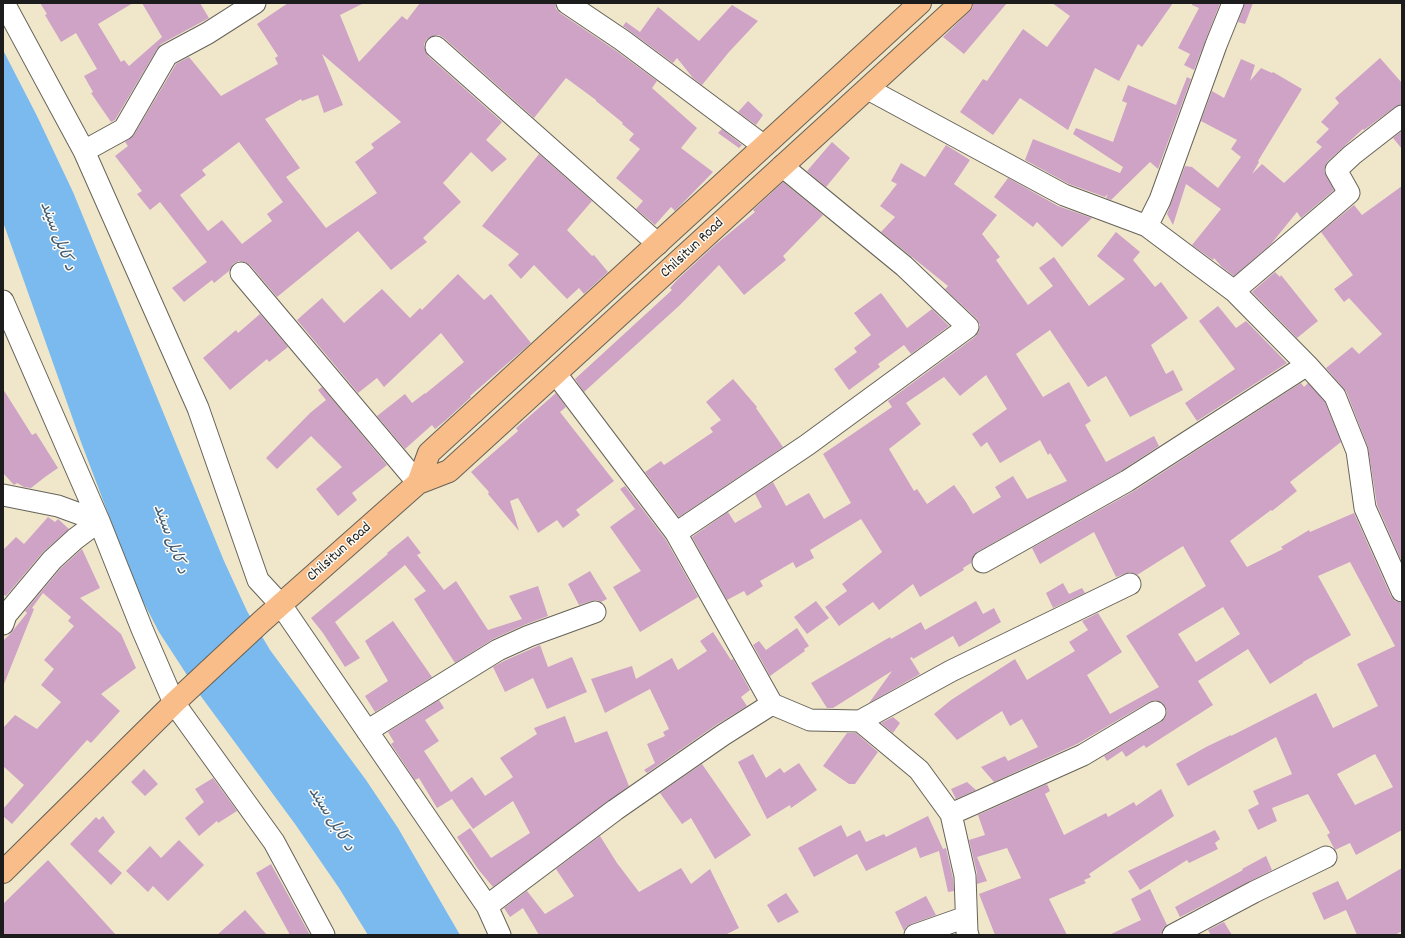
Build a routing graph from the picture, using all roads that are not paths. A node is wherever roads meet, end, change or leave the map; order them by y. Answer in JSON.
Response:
{"nodes":[{"id":1,"x":4,"y":3,"type":"edge"},
{"id":2,"x":255,"y":3,"type":"edge"},
{"id":3,"x":567,"y":3,"type":"edge"},
{"id":4,"x":920,"y":3,"type":"edge"},
{"id":5,"x":961,"y":3,"type":"edge"},
{"id":6,"x":1233,"y":3,"type":"edge"},
{"id":7,"x":436,"y":47,"type":"dead end"},
{"id":8,"x":868,"y":88,"type":"junction"},
{"id":9,"x":1402,"y":116,"type":"edge"},
{"id":10,"x":764,"y":146,"type":"junction"},
{"id":11,"x":84,"y":151,"type":"junction"},
{"id":12,"x":782,"y":166,"type":"junction"},
{"id":13,"x":1147,"y":226,"type":"junction"},
{"id":14,"x":658,"y":244,"type":"junction"},
{"id":15,"x":241,"y":273,"type":"dead end"},
{"id":16,"x":1234,"y":291,"type":"junction"},
{"id":17,"x":3,"y":301,"type":"edge"},
{"id":18,"x":1307,"y":365,"type":"junction"},
{"id":19,"x":556,"y":374,"type":"junction"},
{"id":20,"x":418,"y":483,"type":"junction"},
{"id":21,"x":3,"y":495,"type":"edge"},
{"id":22,"x":98,"y":521,"type":"junction"},
{"id":23,"x":676,"y":533,"type":"junction"},
{"id":24,"x":983,"y":562,"type":"dead end"},
{"id":25,"x":1130,"y":584,"type":"dead end"},
{"id":26,"x":1402,"y":591,"type":"edge"},
{"id":27,"x":281,"y":605,"type":"junction"},
{"id":28,"x":595,"y":612,"type":"dead end"},
{"id":29,"x":4,"y":618,"type":"edge"},
{"id":30,"x":180,"y":698,"type":"junction"},
{"id":31,"x":772,"y":704,"type":"junction"},
{"id":32,"x":1155,"y":712,"type":"dead end"},
{"id":33,"x":860,"y":721,"type":"junction"},
{"id":34,"x":367,"y":731,"type":"junction"},
{"id":35,"x":950,"y":814,"type":"junction"},
{"id":36,"x":1326,"y":857,"type":"dead end"},
{"id":37,"x":3,"y":872,"type":"edge"},
{"id":38,"x":487,"y":906,"type":"junction"},
{"id":39,"x":967,"y":926,"type":"edge"},
{"id":40,"x":324,"y":935,"type":"edge"},
{"id":41,"x":500,"y":935,"type":"edge"},
{"id":42,"x":915,"y":935,"type":"edge"},
{"id":43,"x":1173,"y":935,"type":"edge"}],
"edges":[{"from":1,"to":11,"type":"street"},
{"from":2,"to":11,"type":"street"},
{"from":3,"to":10,"type":"street"},
{"from":4,"to":10,"type":"main road","name":"Chilsitun Road"},
{"from":5,"to":8,"type":"main road","name":"Chilsitun Road"},
{"from":6,"to":13,"type":"street"},
{"from":7,"to":14,"type":"street"},
{"from":8,"to":12,"type":"main road","name":"Chilsitun Road"},
{"from":8,"to":13,"type":"street"},
{"from":9,"to":16,"type":"street"},
{"from":10,"to":14,"type":"main road","name":"Chilsitun Road"},
{"from":11,"to":27,"type":"street"},
{"from":12,"to":19,"type":"main road","name":"Chilsitun Road"},
{"from":12,"to":23,"type":"street"},
{"from":13,"to":16,"type":"street"},
{"from":14,"to":20,"type":"main road","name":"Chilsitun Road"},
{"from":15,"to":20,"type":"street"},
{"from":16,"to":18,"type":"street"},
{"from":17,"to":22,"type":"street"},
{"from":18,"to":24,"type":"street"},
{"from":18,"to":26,"type":"street"},
{"from":19,"to":20,"type":"main road","name":"Chilsitun Road"},
{"from":19,"to":23,"type":"street"},
{"from":20,"to":27,"type":"main road","name":"Chilsitun Road"},
{"from":21,"to":22,"type":"street"},
{"from":22,"to":29,"type":"street"},
{"from":22,"to":30,"type":"street"},
{"from":23,"to":31,"type":"street"},
{"from":25,"to":33,"type":"street"},
{"from":27,"to":30,"type":"main road","name":"Chilsitun Road"},
{"from":27,"to":34,"type":"street"},
{"from":28,"to":34,"type":"street"},
{"from":30,"to":37,"type":"main road","name":"Chilsitun Road"},
{"from":30,"to":40,"type":"street"},
{"from":31,"to":33,"type":"street"},
{"from":31,"to":38,"type":"street"},
{"from":32,"to":35,"type":"street"},
{"from":33,"to":35,"type":"street"},
{"from":34,"to":38,"type":"street"},
{"from":35,"to":39,"type":"street"},
{"from":36,"to":43,"type":"street"},
{"from":38,"to":41,"type":"street"},
{"from":39,"to":42,"type":"street"}]}
